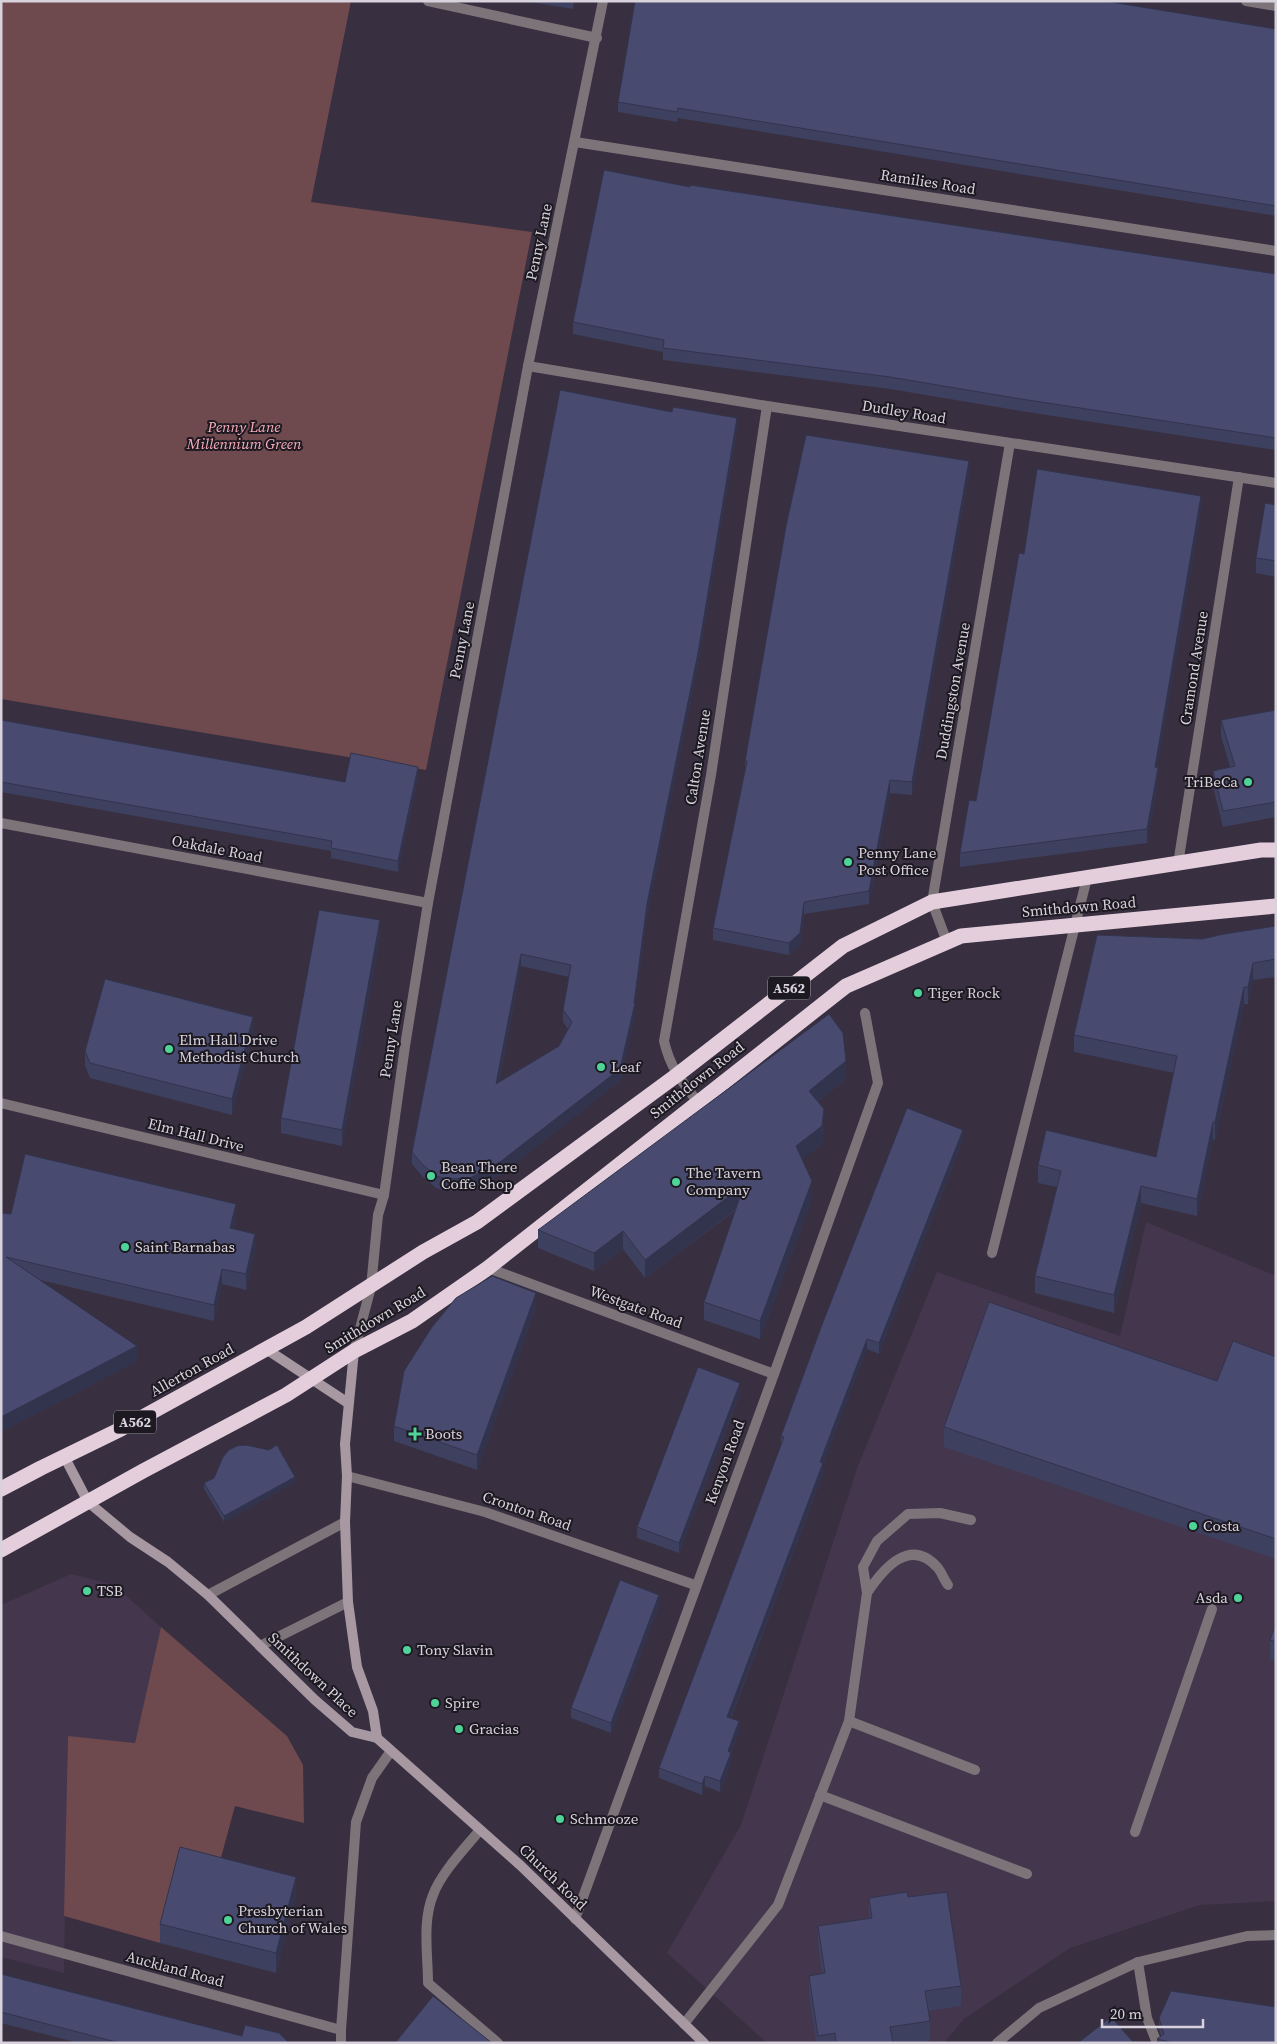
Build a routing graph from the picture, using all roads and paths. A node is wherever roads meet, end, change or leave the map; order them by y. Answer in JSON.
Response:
{"nodes":[{"id":1,"x":428,"y":1,"type":"edge"},
{"id":2,"x":603,"y":1,"type":"edge"},
{"id":3,"x":1246,"y":1,"type":"edge"},
{"id":4,"x":1276,"y":6,"type":"edge"},
{"id":5,"x":597,"y":38,"type":"junction"},
{"id":6,"x":575,"y":142,"type":"junction"},
{"id":7,"x":1276,"y":251,"type":"edge"},
{"id":8,"x":528,"y":366,"type":"junction"},
{"id":9,"x":767,"y":406,"type":"junction"},
{"id":10,"x":1010,"y":443,"type":"junction"},
{"id":11,"x":1239,"y":478,"type":"junction"},
{"id":12,"x":1276,"y":483,"type":"edge"},
{"id":13,"x":1,"y":823,"type":"edge"},
{"id":14,"x":1276,"y":850,"type":"edge"},
{"id":15,"x":1178,"y":864,"type":"junction"},
{"id":16,"x":1087,"y":878,"type":"junction"},
{"id":17,"x":932,"y":902,"type":"junction"},
{"id":18,"x":428,"y":903,"type":"junction"},
{"id":19,"x":1276,"y":906,"type":"edge"},
{"id":20,"x":1075,"y":925,"type":"junction"},
{"id":21,"x":947,"y":942,"type":"junction"},
{"id":22,"x":865,"y":1013,"type":"dead end"},
{"id":23,"x":677,"y":1075,"type":"junction"},
{"id":24,"x":698,"y":1102,"type":"junction"},
{"id":25,"x":1,"y":1103,"type":"edge"},
{"id":26,"x":384,"y":1195,"type":"junction"},
{"id":27,"x":992,"y":1253,"type":"dead end"},
{"id":28,"x":488,"y":1268,"type":"junction"},
{"id":29,"x":371,"y":1287,"type":"junction"},
{"id":30,"x":266,"y":1349,"type":"junction"},
{"id":31,"x":354,"y":1351,"type":"junction"},
{"id":32,"x":774,"y":1374,"type":"junction"},
{"id":33,"x":311,"y":1378,"type":"junction"},
{"id":34,"x":348,"y":1403,"type":"junction"},
{"id":35,"x":64,"y":1456,"type":"junction"},
{"id":36,"x":347,"y":1476,"type":"junction"},
{"id":37,"x":1,"y":1489,"type":"edge"},
{"id":38,"x":88,"y":1502,"type":"junction"},
{"id":39,"x":971,"y":1520,"type":"dead end"},
{"id":40,"x":346,"y":1522,"type":"junction"},
{"id":41,"x":1,"y":1550,"type":"edge"},
{"id":42,"x":695,"y":1585,"type":"junction"},
{"id":43,"x":948,"y":1585,"type":"dead end"},
{"id":44,"x":867,"y":1593,"type":"junction"},
{"id":45,"x":208,"y":1595,"type":"junction"},
{"id":46,"x":348,"y":1602,"type":"junction"},
{"id":47,"x":1212,"y":1609,"type":"dead end"},
{"id":48,"x":260,"y":1646,"type":"junction"},
{"id":49,"x":848,"y":1721,"type":"junction"},
{"id":50,"x":377,"y":1738,"type":"junction"},
{"id":51,"x":391,"y":1751,"type":"junction"},
{"id":52,"x":975,"y":1770,"type":"dead end"},
{"id":53,"x":820,"y":1794,"type":"junction"},
{"id":54,"x":480,"y":1830,"type":"junction"},
{"id":55,"x":1135,"y":1832,"type":"dead end"},
{"id":56,"x":1027,"y":1874,"type":"dead end"},
{"id":57,"x":575,"y":1919,"type":"junction"},
{"id":58,"x":1276,"y":1935,"type":"edge"},
{"id":59,"x":1,"y":1936,"type":"edge"},
{"id":60,"x":1138,"y":1962,"type":"junction"},
{"id":61,"x":684,"y":2024,"type":"junction"},
{"id":62,"x":340,"y":2030,"type":"junction"},
{"id":63,"x":341,"y":2043,"type":"edge"},
{"id":64,"x":498,"y":2043,"type":"edge"},
{"id":65,"x":704,"y":2043,"type":"edge"},
{"id":66,"x":998,"y":2043,"type":"edge"},
{"id":67,"x":1157,"y":2043,"type":"edge"}],
"edges":[{"from":1,"to":5,"type":"street"},
{"from":2,"to":5,"type":"street","name":"Penny Lane"},
{"from":3,"to":4,"type":"street"},
{"from":5,"to":6,"type":"street","name":"Penny Lane"},
{"from":6,"to":7,"type":"street","name":"Ramilies Road"},
{"from":6,"to":8,"type":"street","name":"Penny Lane"},
{"from":8,"to":9,"type":"street","name":"Dudley Road"},
{"from":8,"to":18,"type":"street","name":"Penny Lane"},
{"from":9,"to":10,"type":"street","name":"Dudley Road"},
{"from":9,"to":23,"type":"street","name":"Calton Avenue"},
{"from":10,"to":11,"type":"street","name":"Dudley Road"},
{"from":10,"to":17,"type":"street","name":"Duddingston Avenue"},
{"from":11,"to":12,"type":"street","name":"Dudley Road"},
{"from":11,"to":15,"type":"street","name":"Cramond Avenue"},
{"from":13,"to":18,"type":"street","name":"Oakdale Road"},
{"from":14,"to":15,"type":"highway","name":"Smithdown Road","number":"A562"},
{"from":15,"to":16,"type":"highway","name":"Smithdown Road","number":"A562"},
{"from":16,"to":17,"type":"highway","name":"Smithdown Road","number":"A562"},
{"from":16,"to":20,"type":"street"},
{"from":17,"to":21,"type":"street"},
{"from":17,"to":23,"type":"highway","name":"Smithdown Road","number":"A562"},
{"from":18,"to":26,"type":"street","name":"Penny Lane"},
{"from":19,"to":20,"type":"highway","name":"Smithdown Road","number":"A562"},
{"from":20,"to":21,"type":"highway","name":"Smithdown Road","number":"A562"},
{"from":20,"to":27,"type":"street"},
{"from":21,"to":24,"type":"highway","name":"Smithdown Road","number":"A562"},
{"from":22,"to":32,"type":"street","name":"Kenyon Road"},
{"from":23,"to":24,"type":"street","name":"Calton Avenue"},
{"from":23,"to":29,"type":"highway","name":"Smithdown Road","number":"A562"},
{"from":24,"to":28,"type":"highway","name":"Smithdown Road","number":"A562"},
{"from":25,"to":26,"type":"street","name":"Elm Hall Drive"},
{"from":26,"to":29,"type":"street","name":"Penny Lane"},
{"from":28,"to":31,"type":"highway","name":"Smithdown Road","number":"A562"},
{"from":28,"to":32,"type":"street","name":"Westgate Road"},
{"from":29,"to":30,"type":"highway","name":"Smithdown Road","number":"A562"},
{"from":29,"to":31,"type":"street","name":"Penny Lane"},
{"from":30,"to":33,"type":"street"},
{"from":30,"to":35,"type":"highway","name":"Allerton Road","number":"A562"},
{"from":31,"to":33,"type":"highway","name":"Smithdown Road","number":"A562"},
{"from":31,"to":34,"type":"street","name":"Smithdown Place"},
{"from":32,"to":42,"type":"street","name":"Kenyon Road"},
{"from":33,"to":34,"type":"street"},
{"from":33,"to":38,"type":"highway","name":"Smithdown Road","number":"A562"},
{"from":34,"to":36,"type":"street","name":"Smithdown Place"},
{"from":35,"to":37,"type":"highway","name":"Allerton Road","number":"A562"},
{"from":35,"to":38,"type":"street","name":"Smithdown Place"},
{"from":36,"to":40,"type":"street","name":"Smithdown Place"},
{"from":36,"to":42,"type":"street","name":"Cronton Road"},
{"from":38,"to":41,"type":"highway","number":"A562"},
{"from":38,"to":45,"type":"street","name":"Smithdown Place"},
{"from":39,"to":44,"type":"street"},
{"from":40,"to":45,"type":"street"},
{"from":40,"to":46,"type":"street","name":"Smithdown Place"},
{"from":42,"to":57,"type":"street","name":"Kenyon Road"},
{"from":43,"to":44,"type":"street"},
{"from":44,"to":49,"type":"street"},
{"from":45,"to":48,"type":"street","name":"Smithdown Place"},
{"from":46,"to":48,"type":"street"},
{"from":46,"to":50,"type":"street","name":"Smithdown Place"},
{"from":47,"to":55,"type":"street"},
{"from":48,"to":50,"type":"street","name":"Smithdown Place"},
{"from":49,"to":52,"type":"street"},
{"from":49,"to":53,"type":"street"},
{"from":50,"to":51,"type":"street","name":"Church Road"},
{"from":51,"to":54,"type":"street","name":"Church Road"},
{"from":51,"to":62,"type":"street"},
{"from":53,"to":56,"type":"street"},
{"from":53,"to":61,"type":"street"},
{"from":54,"to":57,"type":"street","name":"Church Road"},
{"from":54,"to":64,"type":"street"},
{"from":57,"to":61,"type":"street","name":"Church Road"},
{"from":58,"to":60,"type":"street"},
{"from":59,"to":62,"type":"street","name":"Auckland Road"},
{"from":60,"to":66,"type":"street"},
{"from":60,"to":67,"type":"street"},
{"from":61,"to":65,"type":"street","name":"Church Road"},
{"from":62,"to":63,"type":"street"}]}
